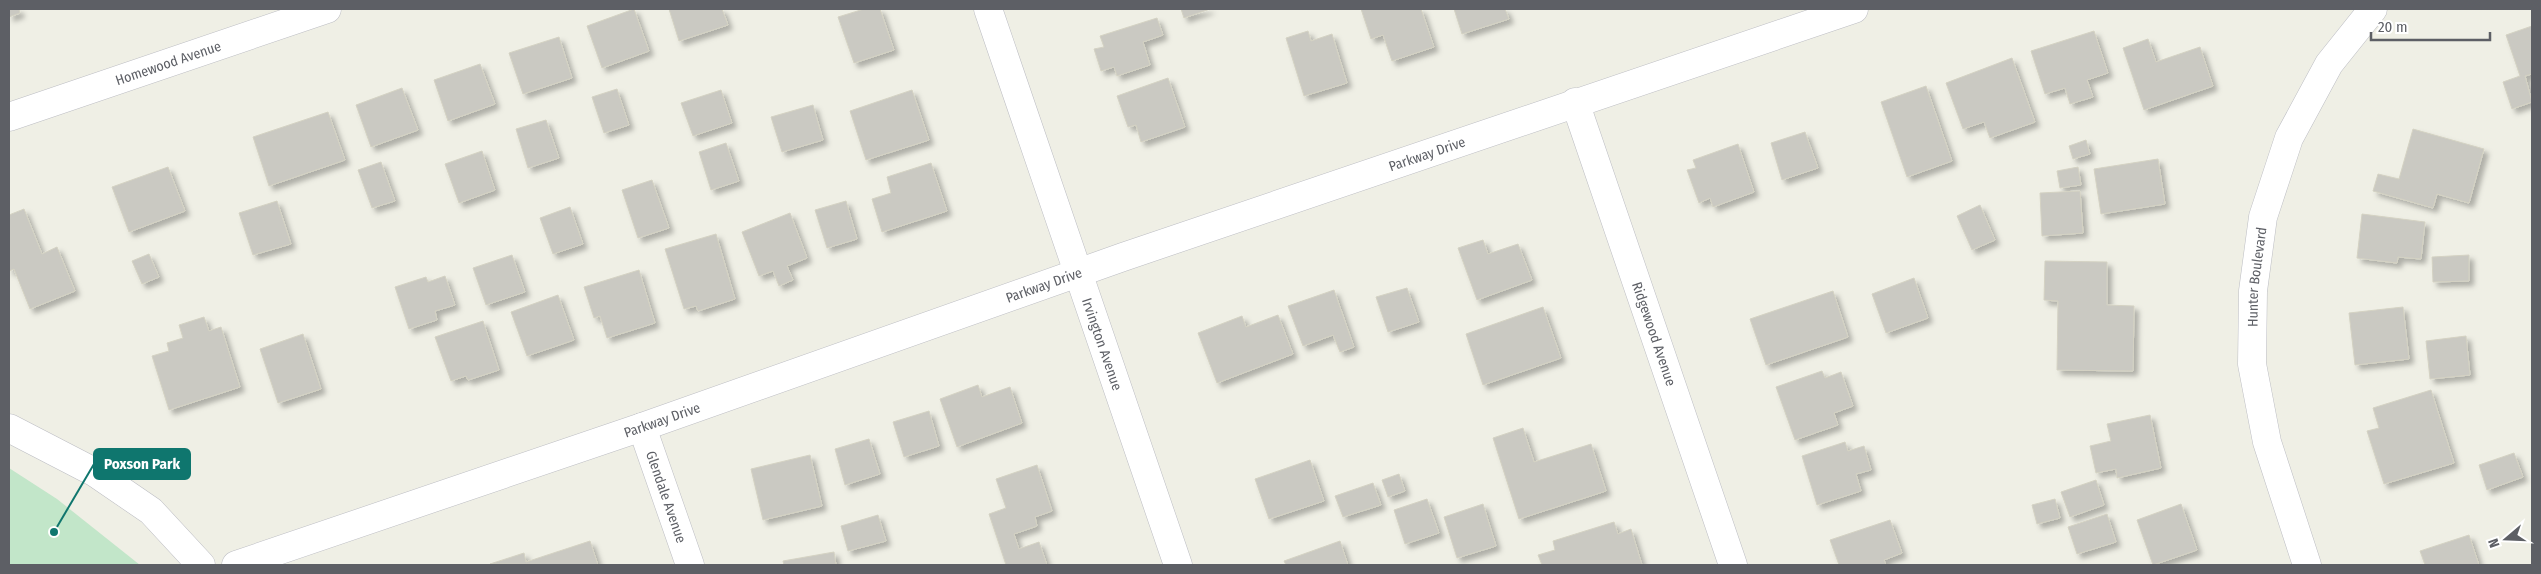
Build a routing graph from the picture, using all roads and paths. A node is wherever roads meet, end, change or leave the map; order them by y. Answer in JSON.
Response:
{"nodes":[{"id":1,"x":327,"y":9,"type":"edge"},
{"id":2,"x":988,"y":9,"type":"edge"},
{"id":3,"x":1854,"y":9,"type":"edge"},
{"id":4,"x":2373,"y":9,"type":"edge"},
{"id":5,"x":1575,"y":102,"type":"junction"},
{"id":6,"x":9,"y":117,"type":"edge"},
{"id":7,"x":1078,"y":273,"type":"junction"},
{"id":8,"x":642,"y":427,"type":"junction"},
{"id":9,"x":9,"y":428,"type":"edge"},
{"id":10,"x":201,"y":565,"type":"edge"},
{"id":11,"x":236,"y":565,"type":"edge"},
{"id":12,"x":690,"y":565,"type":"edge"},
{"id":13,"x":1178,"y":565,"type":"edge"},
{"id":14,"x":1733,"y":565,"type":"edge"},
{"id":15,"x":2308,"y":565,"type":"edge"}],
"edges":[{"from":1,"to":6,"type":"street","name":"Homewood Avenue"},
{"from":2,"to":7,"type":"street","name":"Irvington Avenue"},
{"from":3,"to":5,"type":"street","name":"Parkway Drive"},
{"from":4,"to":15,"type":"street","name":"Hunter Boulevard"},
{"from":5,"to":7,"type":"street","name":"Parkway Drive"},
{"from":5,"to":14,"type":"street","name":"Ridgewood Avenue"},
{"from":7,"to":8,"type":"street","name":"Parkway Drive"},
{"from":7,"to":13,"type":"street","name":"Irvington Avenue"},
{"from":8,"to":11,"type":"street","name":"Parkway Drive"},
{"from":8,"to":12,"type":"street","name":"Glendale Avenue"},
{"from":9,"to":10,"type":"street"}]}
